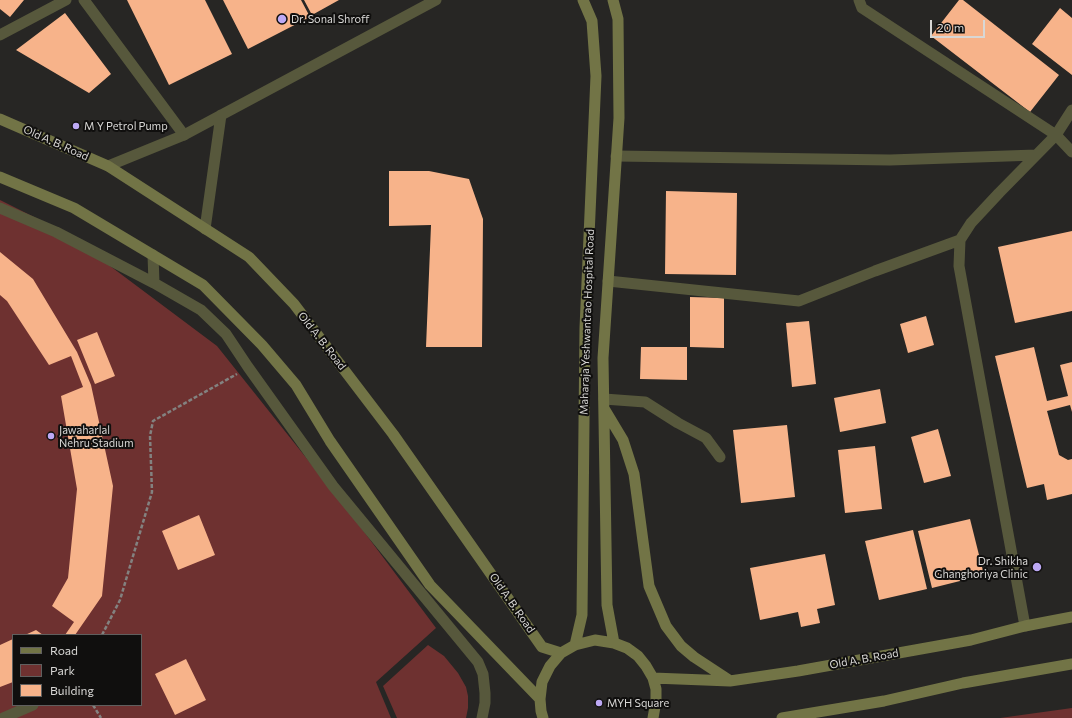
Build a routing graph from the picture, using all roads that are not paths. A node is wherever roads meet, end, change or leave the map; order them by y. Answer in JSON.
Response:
{"nodes":[{"id":1,"x":66,"y":0,"type":"edge"},
{"id":2,"x":84,"y":0,"type":"edge"},
{"id":3,"x":583,"y":0,"type":"edge"},
{"id":4,"x":613,"y":0,"type":"edge"},
{"id":5,"x":859,"y":0,"type":"edge"},
{"id":6,"x":434,"y":1,"type":"edge"},
{"id":7,"x":0,"y":35,"type":"edge"},
{"id":8,"x":1072,"y":110,"type":"edge"},
{"id":9,"x":220,"y":115,"type":"junction"},
{"id":10,"x":0,"y":119,"type":"edge"},
{"id":11,"x":184,"y":135,"type":"junction"},
{"id":12,"x":1056,"y":135,"type":"junction"},
{"id":13,"x":1072,"y":152,"type":"edge"},
{"id":14,"x":1036,"y":155,"type":"junction"},
{"id":15,"x":616,"y":156,"type":"junction"},
{"id":16,"x":108,"y":166,"type":"junction"},
{"id":17,"x":0,"y":178,"type":"edge"},
{"id":18,"x":0,"y":208,"type":"edge"},
{"id":19,"x":205,"y":229,"type":"junction"},
{"id":20,"x":960,"y":240,"type":"junction"},
{"id":21,"x":153,"y":255,"type":"junction"},
{"id":22,"x":608,"y":281,"type":"junction"},
{"id":23,"x":154,"y":283,"type":"junction"},
{"id":24,"x":604,"y":404,"type":"junction"},
{"id":25,"x":720,"y":457,"type":"dead end"},
{"id":26,"x":1072,"y":618,"type":"edge"},
{"id":27,"x":1025,"y":626,"type":"junction"},
{"id":28,"x":614,"y":643,"type":"junction"},
{"id":29,"x":575,"y":645,"type":"junction"},
{"id":30,"x":561,"y":653,"type":"junction"},
{"id":31,"x":1072,"y":664,"type":"edge"},
{"id":32,"x":653,"y":678,"type":"junction"},
{"id":33,"x":730,"y":681,"type":"junction"},
{"id":34,"x":540,"y":699,"type":"junction"},
{"id":35,"x":31,"y":706,"type":"edge"},
{"id":36,"x":3,"y":718,"type":"edge"},
{"id":37,"x":482,"y":718,"type":"edge"},
{"id":38,"x":543,"y":718,"type":"edge"},
{"id":39,"x":653,"y":718,"type":"edge"},
{"id":40,"x":782,"y":718,"type":"edge"}],
"edges":[{"from":1,"to":7,"type":"street"},
{"from":2,"to":11,"type":"street"},
{"from":3,"to":29,"type":"main road","name":"Maharaja Yeshwantrao Hospital Road"},
{"from":4,"to":15,"type":"main road","name":"Maharaja Yeshwantrao Hospital Road"},
{"from":5,"to":12,"type":"street"},
{"from":6,"to":9,"type":"street"},
{"from":8,"to":12,"type":"street"},
{"from":9,"to":11,"type":"street"},
{"from":9,"to":19,"type":"street"},
{"from":10,"to":16,"type":"main road","name":"Old A. B. Road"},
{"from":11,"to":16,"type":"street"},
{"from":12,"to":13,"type":"street"},
{"from":12,"to":14,"type":"street"},
{"from":14,"to":15,"type":"street"},
{"from":14,"to":20,"type":"street"},
{"from":15,"to":22,"type":"main road","name":"Maharaja Yeshwantrao Hospital Road"},
{"from":16,"to":19,"type":"main road","name":"Old A. B. Road"},
{"from":17,"to":21,"type":"main road"},
{"from":18,"to":23,"type":"street"},
{"from":19,"to":30,"type":"main road","name":"Old A. B. Road"},
{"from":20,"to":22,"type":"street"},
{"from":20,"to":27,"type":"street"},
{"from":21,"to":23,"type":"street"},
{"from":21,"to":34,"type":"main road"},
{"from":22,"to":24,"type":"main road","name":"Maharaja Yeshwantrao Hospital Road"},
{"from":23,"to":37,"type":"street"},
{"from":24,"to":25,"type":"street"},
{"from":24,"to":28,"type":"main road","name":"Maharaja Yeshwantrao Hospital Road"},
{"from":24,"to":33,"type":"main road"},
{"from":26,"to":27,"type":"main road","name":"Old A. B. Road"},
{"from":27,"to":33,"type":"main road","name":"Old A. B. Road"},
{"from":28,"to":29,"type":"main road"},
{"from":28,"to":32,"type":"main road"},
{"from":29,"to":30,"type":"main road"},
{"from":30,"to":34,"type":"main road"},
{"from":31,"to":40,"type":"main road"},
{"from":32,"to":33,"type":"main road","name":"Old A. B. Road"},
{"from":32,"to":39,"type":"main road"},
{"from":34,"to":38,"type":"main road"},
{"from":35,"to":36,"type":"street"}]}
